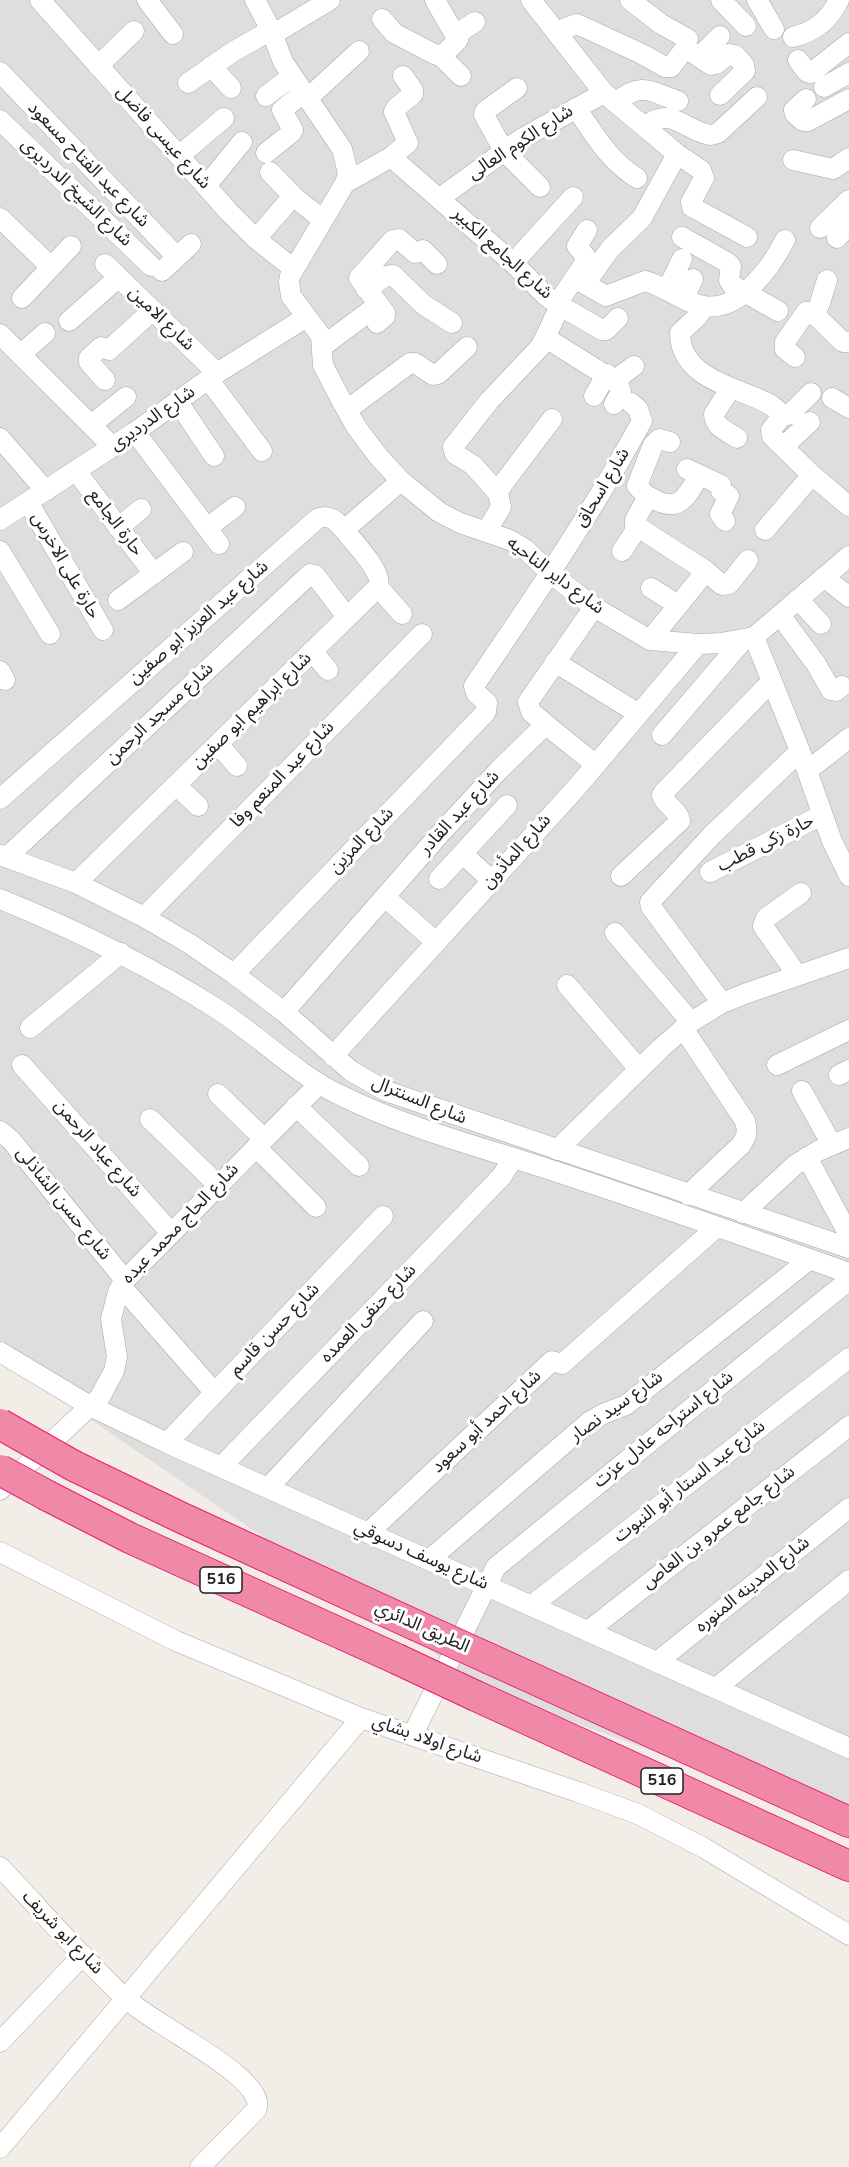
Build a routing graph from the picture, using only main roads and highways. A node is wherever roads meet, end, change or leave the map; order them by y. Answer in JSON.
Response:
{"nodes":[{"id":1,"x":0,"y":1424,"type":"edge"},
{"id":2,"x":0,"y":1470,"type":"edge"},
{"id":3,"x":849,"y":1822,"type":"edge"},
{"id":4,"x":849,"y":1866,"type":"edge"}],
"edges":[{"from":1,"to":3,"type":"highway","name":"الطريق الدائري","number":"516","bridge":true},
{"from":2,"to":4,"type":"highway","number":"516","bridge":true}]}
